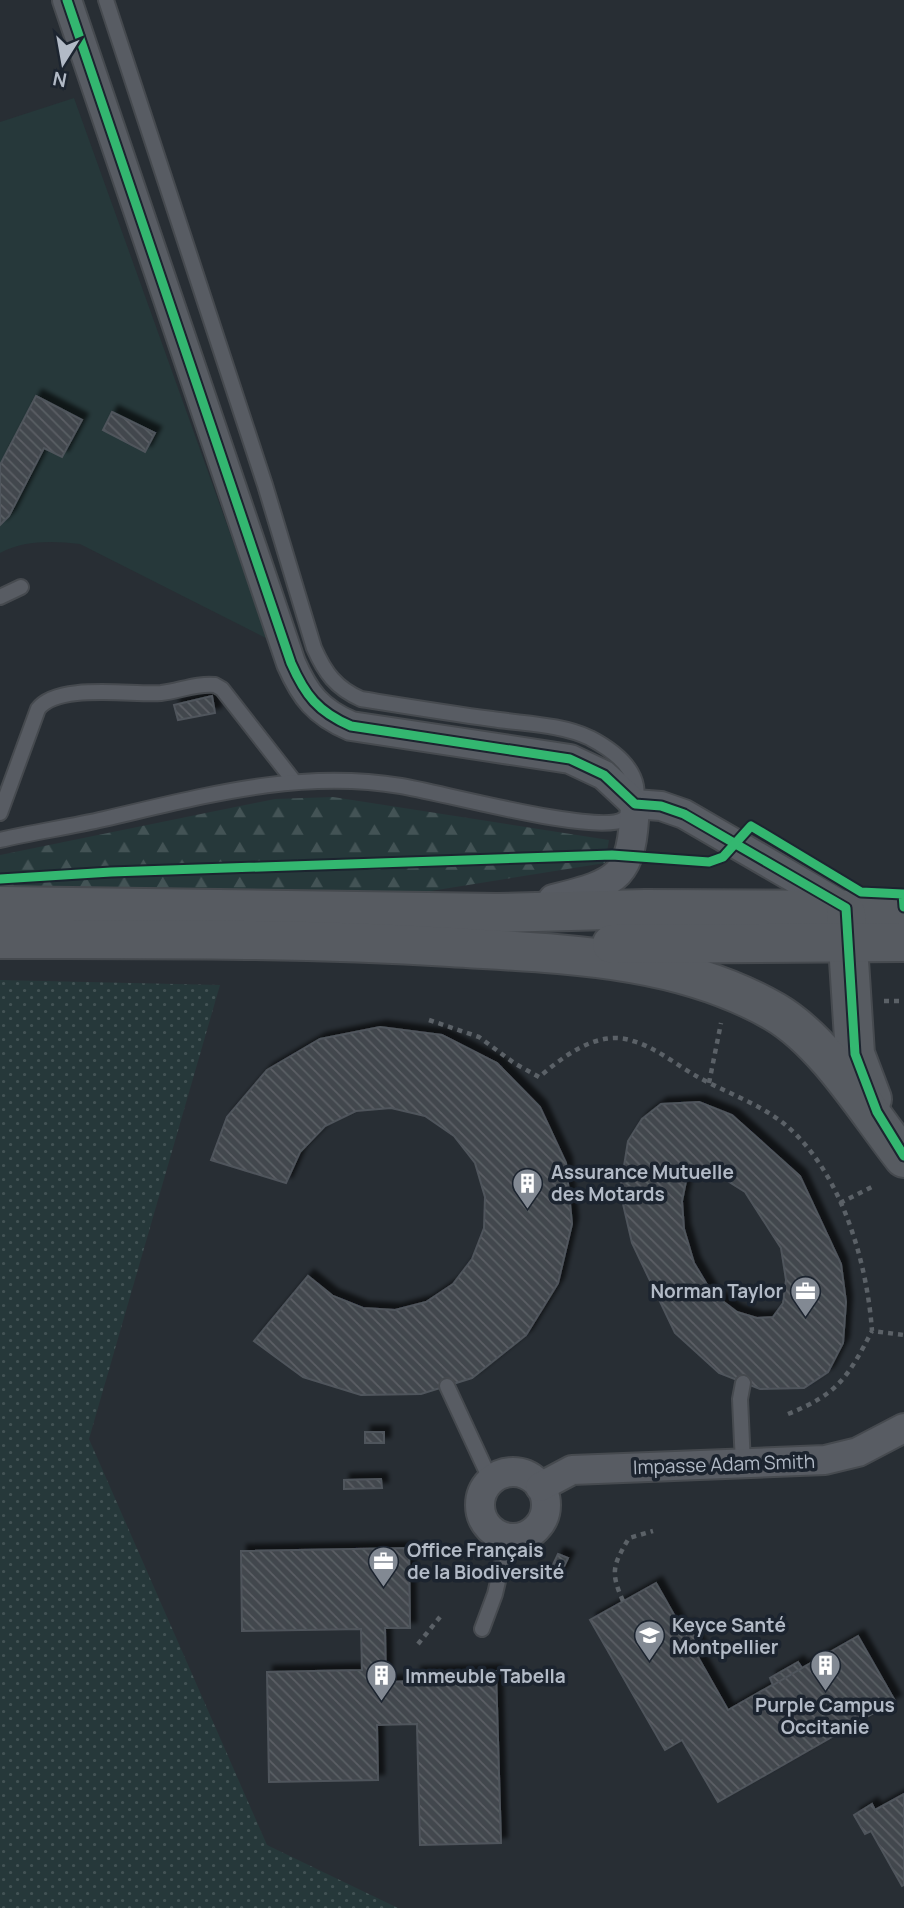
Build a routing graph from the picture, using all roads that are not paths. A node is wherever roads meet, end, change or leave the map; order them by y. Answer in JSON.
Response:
{"nodes":[{"id":1,"x":67,"y":0,"type":"edge"},
{"id":2,"x":106,"y":0,"type":"edge"},
{"id":3,"x":21,"y":587,"type":"dead end"},
{"id":4,"x":0,"y":597,"type":"edge"},
{"id":5,"x":293,"y":780,"type":"junction"},
{"id":6,"x":635,"y":804,"type":"junction"},
{"id":7,"x":0,"y":813,"type":"edge"},
{"id":8,"x":0,"y":840,"type":"edge"},
{"id":9,"x":0,"y":906,"type":"edge"},
{"id":10,"x":904,"y":909,"type":"edge"},
{"id":11,"x":497,"y":913,"type":"junction"},
{"id":12,"x":847,"y":924,"type":"junction"},
{"id":13,"x":904,"y":925,"type":"edge"},
{"id":14,"x":0,"y":939,"type":"edge"},
{"id":15,"x":904,"y":942,"type":"edge"},
{"id":16,"x":460,"y":948,"type":"junction"},
{"id":17,"x":904,"y":1157,"type":"edge"},
{"id":18,"x":743,"y":1382,"type":"dead end"},
{"id":19,"x":447,"y":1386,"type":"dead end"},
{"id":20,"x":904,"y":1428,"type":"edge"},
{"id":21,"x":743,"y":1464,"type":"junction"},
{"id":22,"x":491,"y":1481,"type":"junction"},
{"id":23,"x":540,"y":1487,"type":"junction"},
{"id":24,"x":508,"y":1538,"type":"junction"},
{"id":25,"x":482,"y":1629,"type":"dead end"}],
"edges":[{"from":1,"to":6,"type":"street"},
{"from":2,"to":6,"type":"lane"},
{"from":3,"to":4,"type":"lane"},
{"from":5,"to":6,"type":"lane"},
{"from":5,"to":7,"type":"lane"},
{"from":5,"to":8,"type":"lane"},
{"from":6,"to":11,"type":"street"},
{"from":6,"to":12,"type":"street"},
{"from":9,"to":11,"type":"main road"},
{"from":10,"to":12,"type":"main road"},
{"from":11,"to":12,"type":"main road"},
{"from":12,"to":13,"type":"main road"},
{"from":12,"to":15,"type":"main road"},
{"from":12,"to":16,"type":"main road"},
{"from":12,"to":17,"type":"main road"},
{"from":14,"to":16,"type":"main road"},
{"from":16,"to":17,"type":"main road"},
{"from":18,"to":21,"type":"lane"},
{"from":19,"to":22,"type":"lane"},
{"from":20,"to":21,"type":"street","name":"Impasse Adam Smith"},
{"from":21,"to":23,"type":"street","name":"Impasse Adam Smith"},
{"from":22,"to":23,"type":"street"},
{"from":22,"to":24,"type":"street"},
{"from":23,"to":24,"type":"street"},
{"from":24,"to":25,"type":"lane"}]}
